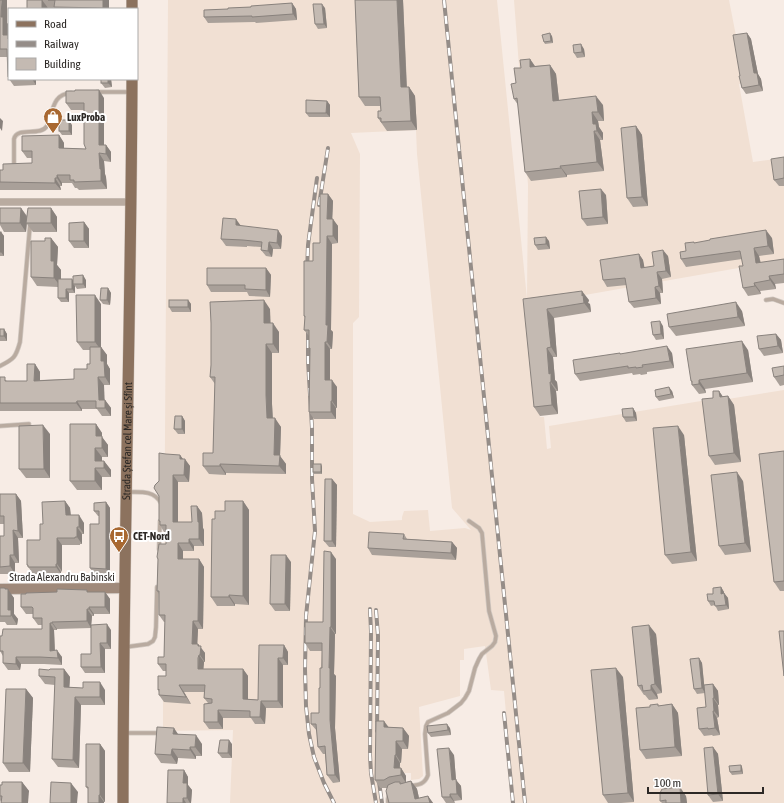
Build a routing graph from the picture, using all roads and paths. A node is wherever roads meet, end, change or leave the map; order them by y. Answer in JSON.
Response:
{"nodes":[{"id":1,"x":132,"y":80,"type":"edge"},
{"id":2,"x":78,"y":92,"type":"edge"},
{"id":3,"x":93,"y":92,"type":"edge"},
{"id":4,"x":132,"y":92,"type":"junction"},
{"id":5,"x":14,"y":164,"type":"edge"},
{"id":6,"x":0,"y":202,"type":"edge"},
{"id":7,"x":32,"y":202,"type":"junction"},
{"id":8,"x":132,"y":202,"type":"junction"},
{"id":9,"x":32,"y":210,"type":"edge"},
{"id":10,"x":31,"y":218,"type":"edge"},
{"id":11,"x":766,"y":300,"type":"dead end"},
{"id":12,"x":784,"y":303,"type":"edge"},
{"id":13,"x":0,"y":366,"type":"edge"},
{"id":14,"x":29,"y":424,"type":"edge"},
{"id":15,"x":0,"y":426,"type":"edge"},
{"id":16,"x":126,"y":492,"type":"junction"},
{"id":17,"x":160,"y":511,"type":"edge"},
{"id":18,"x":160,"y":519,"type":"edge"},
{"id":19,"x":469,"y":521,"type":"dead end"},
{"id":20,"x":159,"y":550,"type":"edge"},
{"id":21,"x":158,"y":581,"type":"edge"},
{"id":22,"x":124,"y":588,"type":"junction"},
{"id":23,"x":0,"y":589,"type":"edge"},
{"id":24,"x":124,"y":648,"type":"junction"},
{"id":25,"x":123,"y":733,"type":"junction"},
{"id":26,"x":166,"y":733,"type":"edge"},
{"id":27,"x":404,"y":787,"type":"edge"},
{"id":28,"x":392,"y":790,"type":"edge"},
{"id":29,"x":123,"y":803,"type":"edge"},
{"id":30,"x":388,"y":803,"type":"edge"}],
"edges":[{"from":1,"to":4,"type":"main road","name":"Strada Ștefan cel Mare și Sfînt"},
{"from":2,"to":5,"type":"lane"},
{"from":3,"to":4,"type":"lane"},
{"from":4,"to":8,"type":"main road","name":"Strada Ștefan cel Mare și Sfînt"},
{"from":6,"to":7,"type":"street"},
{"from":7,"to":8,"type":"street"},
{"from":7,"to":9,"type":"lane"},
{"from":8,"to":16,"type":"main road","name":"Strada Ștefan cel Mare și Sfînt"},
{"from":10,"to":13,"type":"lane"},
{"from":11,"to":12,"type":"lane"},
{"from":14,"to":15,"type":"lane"},
{"from":16,"to":17,"type":"lane"},
{"from":16,"to":22,"type":"main road","name":"Strada Ștefan cel Mare și Sfînt"},
{"from":18,"to":20,"type":"lane"},
{"from":19,"to":27,"type":"lane"},
{"from":21,"to":24,"type":"lane"},
{"from":22,"to":23,"type":"street","name":"Strada Alexandru Babinski"},
{"from":22,"to":24,"type":"main road","name":"Strada Ștefan cel Mare și Sfînt"},
{"from":24,"to":25,"type":"main road","name":"Strada Ștefan cel Mare și Sfînt"},
{"from":25,"to":26,"type":"lane"},
{"from":25,"to":29,"type":"main road","name":"Strada Ștefan cel Mare și Sfînt"},
{"from":28,"to":30,"type":"lane"}]}
